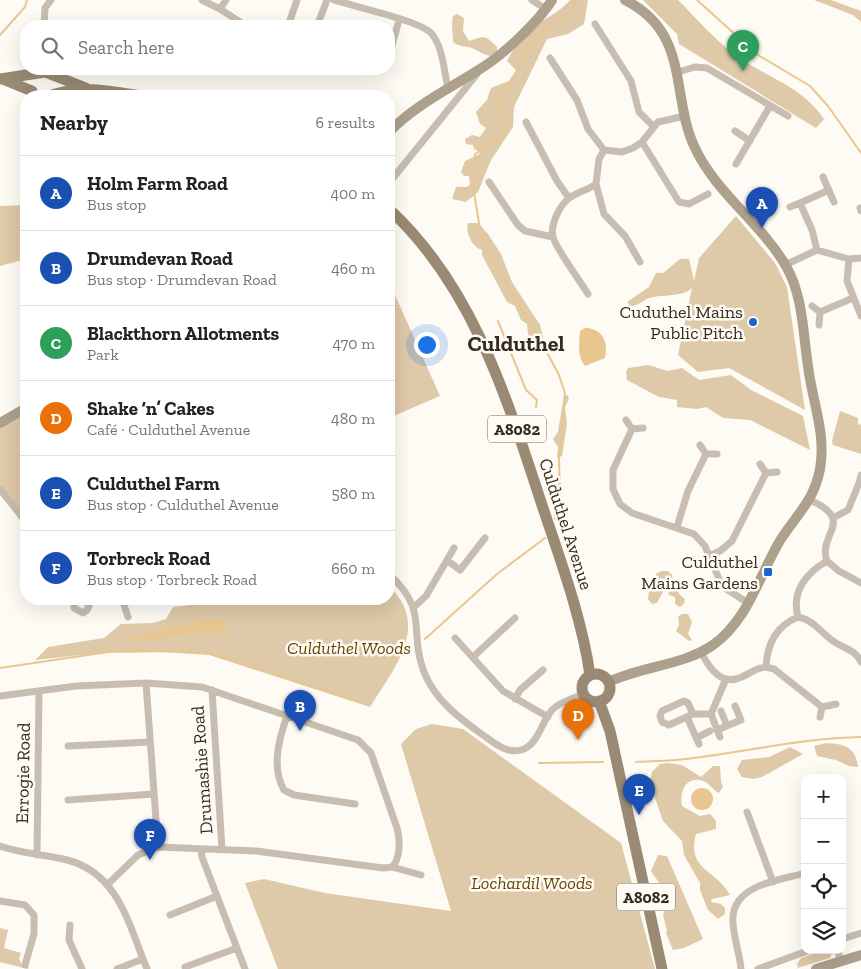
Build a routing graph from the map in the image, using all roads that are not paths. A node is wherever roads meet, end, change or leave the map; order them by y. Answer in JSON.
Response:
{"nodes":[{"id":1,"x":41,"y":0,"type":"edge"},
{"id":2,"x":51,"y":0,"type":"edge"},
{"id":3,"x":202,"y":0,"type":"edge"},
{"id":4,"x":226,"y":0,"type":"edge"},
{"id":5,"x":297,"y":0,"type":"edge"},
{"id":6,"x":327,"y":0,"type":"edge"},
{"id":7,"x":334,"y":0,"type":"edge"},
{"id":8,"x":532,"y":0,"type":"edge"},
{"id":9,"x":552,"y":0,"type":"edge"},
{"id":10,"x":625,"y":0,"type":"edge"},
{"id":11,"x":45,"y":8,"type":"junction"},
{"id":12,"x":220,"y":9,"type":"junction"},
{"id":13,"x":546,"y":9,"type":"junction"},
{"id":14,"x":44,"y":20,"type":"edge"},
{"id":15,"x":237,"y":20,"type":"edge"},
{"id":16,"x":290,"y":20,"type":"edge"},
{"id":17,"x":319,"y":20,"type":"edge"},
{"id":18,"x":400,"y":20,"type":"junction"},
{"id":19,"x":595,"y":24,"type":"dead end"},
{"id":20,"x":395,"y":36,"type":"edge"},
{"id":21,"x":550,"y":58,"type":"dead end"},
{"id":22,"x":482,"y":68,"type":"junction"},
{"id":23,"x":678,"y":72,"type":"junction"},
{"id":24,"x":29,"y":75,"type":"edge"},
{"id":25,"x":41,"y":75,"type":"edge"},
{"id":26,"x":48,"y":75,"type":"edge"},
{"id":27,"x":53,"y":75,"type":"edge"},
{"id":28,"x":2,"y":80,"type":"edge"},
{"id":29,"x":86,"y":88,"type":"junction"},
{"id":30,"x":448,"y":88,"type":"junction"},
{"id":31,"x":25,"y":90,"type":"edge"},
{"id":32,"x":32,"y":90,"type":"edge"},
{"id":33,"x":55,"y":90,"type":"edge"},
{"id":34,"x":67,"y":90,"type":"edge"},
{"id":35,"x":100,"y":90,"type":"edge"},
{"id":36,"x":770,"y":106,"type":"junction"},
{"id":37,"x":685,"y":116,"type":"junction"},
{"id":38,"x":788,"y":116,"type":"dead end"},
{"id":39,"x":526,"y":122,"type":"dead end"},
{"id":40,"x":652,"y":126,"type":"junction"},
{"id":41,"x":395,"y":127,"type":"edge"},
{"id":42,"x":735,"y":131,"type":"dead end"},
{"id":43,"x":750,"y":141,"type":"junction"},
{"id":44,"x":642,"y":142,"type":"junction"},
{"id":45,"x":604,"y":150,"type":"junction"},
{"id":46,"x":736,"y":164,"type":"dead end"},
{"id":47,"x":395,"y":173,"type":"edge"},
{"id":48,"x":823,"y":177,"type":"dead end"},
{"id":49,"x":489,"y":182,"type":"dead end"},
{"id":50,"x":596,"y":184,"type":"junction"},
{"id":51,"x":829,"y":190,"type":"junction"},
{"id":52,"x":708,"y":194,"type":"dead end"},
{"id":53,"x":569,"y":198,"type":"junction"},
{"id":54,"x":834,"y":202,"type":"dead end"},
{"id":55,"x":800,"y":203,"type":"junction"},
{"id":56,"x":790,"y":207,"type":"dead end"},
{"id":57,"x":395,"y":216,"type":"edge"},
{"id":58,"x":553,"y":237,"type":"junction"},
{"id":59,"x":817,"y":250,"type":"junction"},
{"id":60,"x":861,"y":258,"type":"edge"},
{"id":61,"x":849,"y":259,"type":"junction"},
{"id":62,"x":640,"y":262,"type":"dead end"},
{"id":63,"x":785,"y":265,"type":"junction"},
{"id":64,"x":588,"y":294,"type":"dead end"},
{"id":65,"x":853,"y":298,"type":"junction"},
{"id":66,"x":812,"y":306,"type":"dead end"},
{"id":67,"x":820,"y":312,"type":"junction"},
{"id":68,"x":861,"y":316,"type":"edge"},
{"id":69,"x":819,"y":325,"type":"dead end"},
{"id":70,"x":20,"y":411,"type":"edge"},
{"id":71,"x":626,"y":420,"type":"dead end"},
{"id":72,"x":0,"y":423,"type":"edge"},
{"id":73,"x":643,"y":428,"type":"dead end"},
{"id":74,"x":632,"y":429,"type":"junction"},
{"id":75,"x":700,"y":445,"type":"dead end"},
{"id":76,"x":706,"y":454,"type":"junction"},
{"id":77,"x":717,"y":454,"type":"dead end"},
{"id":78,"x":760,"y":464,"type":"dead end"},
{"id":79,"x":777,"y":472,"type":"dead end"},
{"id":80,"x":766,"y":473,"type":"junction"},
{"id":81,"x":861,"y":475,"type":"edge"},
{"id":82,"x":860,"y":483,"type":"edge"},
{"id":83,"x":0,"y":489,"type":"edge"},
{"id":84,"x":810,"y":500,"type":"junction"},
{"id":85,"x":20,"y":514,"type":"edge"},
{"id":86,"x":833,"y":518,"type":"junction"},
{"id":87,"x":677,"y":527,"type":"junction"},
{"id":88,"x":485,"y":538,"type":"dead end"},
{"id":89,"x":454,"y":548,"type":"dead end"},
{"id":90,"x":709,"y":556,"type":"junction"},
{"id":91,"x":447,"y":560,"type":"junction"},
{"id":92,"x":827,"y":561,"type":"junction"},
{"id":93,"x":395,"y":580,"type":"edge"},
{"id":94,"x":861,"y":582,"type":"edge"},
{"id":95,"x":748,"y":603,"type":"junction"},
{"id":96,"x":75,"y":605,"type":"edge"},
{"id":97,"x":86,"y":605,"type":"edge"},
{"id":98,"x":124,"y":605,"type":"edge"},
{"id":99,"x":414,"y":606,"type":"junction"},
{"id":100,"x":128,"y":617,"type":"dead end"},
{"id":101,"x":798,"y":617,"type":"junction"},
{"id":102,"x":515,"y":618,"type":"dead end"},
{"id":103,"x":456,"y":638,"type":"dead end"},
{"id":104,"x":701,"y":652,"type":"junction"},
{"id":105,"x":473,"y":657,"type":"junction"},
{"id":106,"x":860,"y":657,"type":"edge"},
{"id":107,"x":766,"y":666,"type":"junction"},
{"id":108,"x":543,"y":670,"type":"dead end"},
{"id":109,"x":590,"y":675,"type":"junction"},
{"id":110,"x":726,"y":679,"type":"junction"},
{"id":111,"x":609,"y":682,"type":"junction"},
{"id":112,"x":146,"y":684,"type":"junction"},
{"id":113,"x":212,"y":690,"type":"junction"},
{"id":114,"x":39,"y":691,"type":"junction"},
{"id":115,"x":584,"y":694,"type":"junction"},
{"id":116,"x":0,"y":696,"type":"edge"},
{"id":117,"x":515,"y":699,"type":"junction"},
{"id":118,"x":599,"y":701,"type":"junction"},
{"id":119,"x":836,"y":704,"type":"dead end"},
{"id":120,"x":735,"y":706,"type":"dead end"},
{"id":121,"x":822,"y":707,"type":"junction"},
{"id":122,"x":721,"y":711,"type":"dead end"},
{"id":123,"x":711,"y":714,"type":"junction"},
{"id":124,"x":287,"y":716,"type":"junction"},
{"id":125,"x":548,"y":717,"type":"junction"},
{"id":126,"x":820,"y":717,"type":"dead end"},
{"id":127,"x":727,"y":726,"type":"junction"},
{"id":128,"x":716,"y":733,"type":"junction"},
{"id":129,"x":150,"y":742,"type":"junction"},
{"id":130,"x":68,"y":746,"type":"dead end"},
{"id":131,"x":345,"y":792,"type":"dead end"},
{"id":132,"x":154,"y":794,"type":"junction"},
{"id":133,"x":68,"y":800,"type":"dead end"},
{"id":134,"x":342,"y":801,"type":"junction"},
{"id":135,"x":355,"y":804,"type":"dead end"},
{"id":136,"x":747,"y":812,"type":"dead end"},
{"id":137,"x":0,"y":846,"type":"edge"},
{"id":138,"x":158,"y":848,"type":"junction"},
{"id":139,"x":201,"y":849,"type":"junction"},
{"id":140,"x":222,"y":849,"type":"junction"},
{"id":141,"x":38,"y":855,"type":"junction"},
{"id":142,"x":392,"y":867,"type":"junction"},
{"id":143,"x":801,"y":875,"type":"edge"},
{"id":144,"x":421,"y":876,"type":"dead end"},
{"id":145,"x":774,"y":882,"type":"junction"},
{"id":146,"x":108,"y":884,"type":"junction"},
{"id":147,"x":217,"y":896,"type":"junction"},
{"id":148,"x":0,"y":901,"type":"edge"},
{"id":149,"x":173,"y":911,"type":"dead end"},
{"id":150,"x":70,"y":925,"type":"dead end"},
{"id":151,"x":861,"y":933,"type":"edge"},
{"id":152,"x":846,"y":938,"type":"edge"},
{"id":153,"x":237,"y":948,"type":"junction"},
{"id":154,"x":801,"y":953,"type":"edge"},
{"id":155,"x":838,"y":954,"type":"edge"},
{"id":156,"x":861,"y":955,"type":"edge"},
{"id":157,"x":143,"y":959,"type":"junction"},
{"id":158,"x":24,"y":960,"type":"dead end"},
{"id":159,"x":840,"y":962,"type":"junction"},
{"id":160,"x":194,"y":966,"type":"edge"},
{"id":161,"x":185,"y":967,"type":"dead end"},
{"id":162,"x":82,"y":969,"type":"edge"},
{"id":163,"x":117,"y":969,"type":"edge"},
{"id":164,"x":147,"y":969,"type":"edge"},
{"id":165,"x":245,"y":969,"type":"edge"},
{"id":166,"x":662,"y":969,"type":"edge"},
{"id":167,"x":741,"y":969,"type":"edge"},
{"id":168,"x":758,"y":969,"type":"edge"},
{"id":169,"x":816,"y":969,"type":"edge"}],
"edges":[{"from":1,"to":11,"type":"street"},
{"from":2,"to":11,"type":"street"},
{"from":3,"to":12,"type":"street"},
{"from":4,"to":12,"type":"street"},
{"from":5,"to":16,"type":"street"},
{"from":6,"to":17,"type":"street"},
{"from":7,"to":18,"type":"street"},
{"from":8,"to":13,"type":"street"},
{"from":9,"to":13,"type":"street"},
{"from":10,"to":23,"type":"street"},
{"from":11,"to":14,"type":"street"},
{"from":12,"to":15,"type":"street"},
{"from":13,"to":22,"type":"street"},
{"from":18,"to":20,"type":"street"},
{"from":18,"to":30,"type":"street"},
{"from":19,"to":40,"type":"street"},
{"from":21,"to":45,"type":"street"},
{"from":22,"to":30,"type":"street"},
{"from":22,"to":47,"type":"street"},
{"from":23,"to":36,"type":"street"},
{"from":23,"to":37,"type":"street"},
{"from":24,"to":28,"type":"main road"},
{"from":25,"to":32,"type":"main road"},
{"from":26,"to":33,"type":"main road"},
{"from":27,"to":29,"type":"main road"},
{"from":28,"to":31,"type":"main road"},
{"from":29,"to":34,"type":"main road"},
{"from":29,"to":35,"type":"main road"},
{"from":30,"to":41,"type":"street"},
{"from":36,"to":38,"type":"street"},
{"from":36,"to":43,"type":"street"},
{"from":37,"to":40,"type":"street"},
{"from":37,"to":63,"type":"street"},
{"from":39,"to":53,"type":"street"},
{"from":40,"to":44,"type":"street"},
{"from":42,"to":43,"type":"street"},
{"from":43,"to":46,"type":"street"},
{"from":44,"to":45,"type":"street"},
{"from":44,"to":52,"type":"street"},
{"from":45,"to":50,"type":"street"},
{"from":48,"to":51,"type":"street"},
{"from":49,"to":58,"type":"street"},
{"from":50,"to":53,"type":"street"},
{"from":50,"to":62,"type":"street"},
{"from":51,"to":54,"type":"street"},
{"from":51,"to":55,"type":"street"},
{"from":53,"to":58,"type":"street"},
{"from":55,"to":56,"type":"street"},
{"from":55,"to":59,"type":"street"},
{"from":57,"to":109,"type":"main road","name":"Culduthel Avenue","number":"A8082"},
{"from":58,"to":64,"type":"street"},
{"from":59,"to":61,"type":"street"},
{"from":59,"to":63,"type":"street"},
{"from":60,"to":61,"type":"street"},
{"from":61,"to":65,"type":"street"},
{"from":63,"to":84,"type":"street"},
{"from":65,"to":67,"type":"street"},
{"from":65,"to":68,"type":"street"},
{"from":66,"to":67,"type":"street"},
{"from":67,"to":69,"type":"street"},
{"from":70,"to":72,"type":"street"},
{"from":71,"to":74,"type":"street"},
{"from":73,"to":74,"type":"street"},
{"from":74,"to":87,"type":"street"},
{"from":75,"to":76,"type":"street"},
{"from":76,"to":77,"type":"street"},
{"from":76,"to":87,"type":"street"},
{"from":78,"to":80,"type":"street"},
{"from":79,"to":80,"type":"street"},
{"from":80,"to":90,"type":"street"},
{"from":81,"to":82,"type":"street"},
{"from":82,"to":86,"type":"street"},
{"from":83,"to":85,"type":"street"},
{"from":84,"to":86,"type":"street"},
{"from":84,"to":95,"type":"street"},
{"from":86,"to":92,"type":"street"},
{"from":87,"to":90,"type":"street"},
{"from":88,"to":91,"type":"street"},
{"from":89,"to":91,"type":"street"},
{"from":90,"to":95,"type":"street"},
{"from":91,"to":99,"type":"street"},
{"from":92,"to":94,"type":"street"},
{"from":92,"to":101,"type":"street"},
{"from":93,"to":99,"type":"street"},
{"from":95,"to":104,"type":"street"},
{"from":96,"to":97,"type":"street"},
{"from":98,"to":100,"type":"street"},
{"from":99,"to":125,"type":"street"},
{"from":101,"to":106,"type":"street"},
{"from":101,"to":107,"type":"street"},
{"from":102,"to":105,"type":"street"},
{"from":103,"to":105,"type":"street"},
{"from":104,"to":110,"type":"street"},
{"from":104,"to":111,"type":"street"},
{"from":105,"to":117,"type":"street"},
{"from":107,"to":110,"type":"street"},
{"from":107,"to":121,"type":"street"},
{"from":108,"to":117,"type":"street"},
{"from":109,"to":111,"type":"main road"},
{"from":109,"to":115,"type":"main road","name":"Culduthel Avenue","number":"A8082"},
{"from":110,"to":123,"type":"street"},
{"from":111,"to":118,"type":"main road"},
{"from":112,"to":113,"type":"street"},
{"from":112,"to":114,"type":"street"},
{"from":112,"to":129,"type":"street"},
{"from":113,"to":124,"type":"street"},
{"from":113,"to":140,"type":"street","name":"Drumashie Road"},
{"from":114,"to":116,"type":"street"},
{"from":114,"to":141,"type":"street","name":"Errogie Road"},
{"from":115,"to":118,"type":"main road"},
{"from":115,"to":125,"type":"street"},
{"from":117,"to":125,"type":"street"},
{"from":118,"to":166,"type":"main road","number":"A8082"},
{"from":119,"to":121,"type":"street"},
{"from":120,"to":127,"type":"street"},
{"from":121,"to":126,"type":"street"},
{"from":122,"to":127,"type":"street"},
{"from":123,"to":128,"type":"street"},
{"from":123,"to":128,"type":"street"},
{"from":124,"to":134,"type":"street"},
{"from":124,"to":142,"type":"street"},
{"from":127,"to":128,"type":"street"},
{"from":129,"to":130,"type":"street"},
{"from":129,"to":132,"type":"street"},
{"from":131,"to":134,"type":"street"},
{"from":132,"to":133,"type":"street"},
{"from":132,"to":138,"type":"street"},
{"from":134,"to":135,"type":"street"},
{"from":136,"to":145,"type":"street"},
{"from":137,"to":141,"type":"street"},
{"from":138,"to":139,"type":"street"},
{"from":138,"to":146,"type":"street"},
{"from":139,"to":140,"type":"street"},
{"from":139,"to":147,"type":"street"},
{"from":140,"to":142,"type":"street"},
{"from":141,"to":146,"type":"street"},
{"from":142,"to":144,"type":"street"},
{"from":143,"to":145,"type":"street"},
{"from":145,"to":167,"type":"street"},
{"from":146,"to":157,"type":"street"},
{"from":147,"to":149,"type":"street"},
{"from":147,"to":153,"type":"street"},
{"from":148,"to":158,"type":"street"},
{"from":150,"to":162,"type":"street"},
{"from":151,"to":152,"type":"street"},
{"from":153,"to":160,"type":"street"},
{"from":153,"to":165,"type":"street"},
{"from":154,"to":168,"type":"street"},
{"from":155,"to":159,"type":"street"},
{"from":156,"to":159,"type":"street"},
{"from":157,"to":163,"type":"street"},
{"from":157,"to":164,"type":"street"},
{"from":159,"to":169,"type":"street"},
{"from":160,"to":161,"type":"street"}]}
